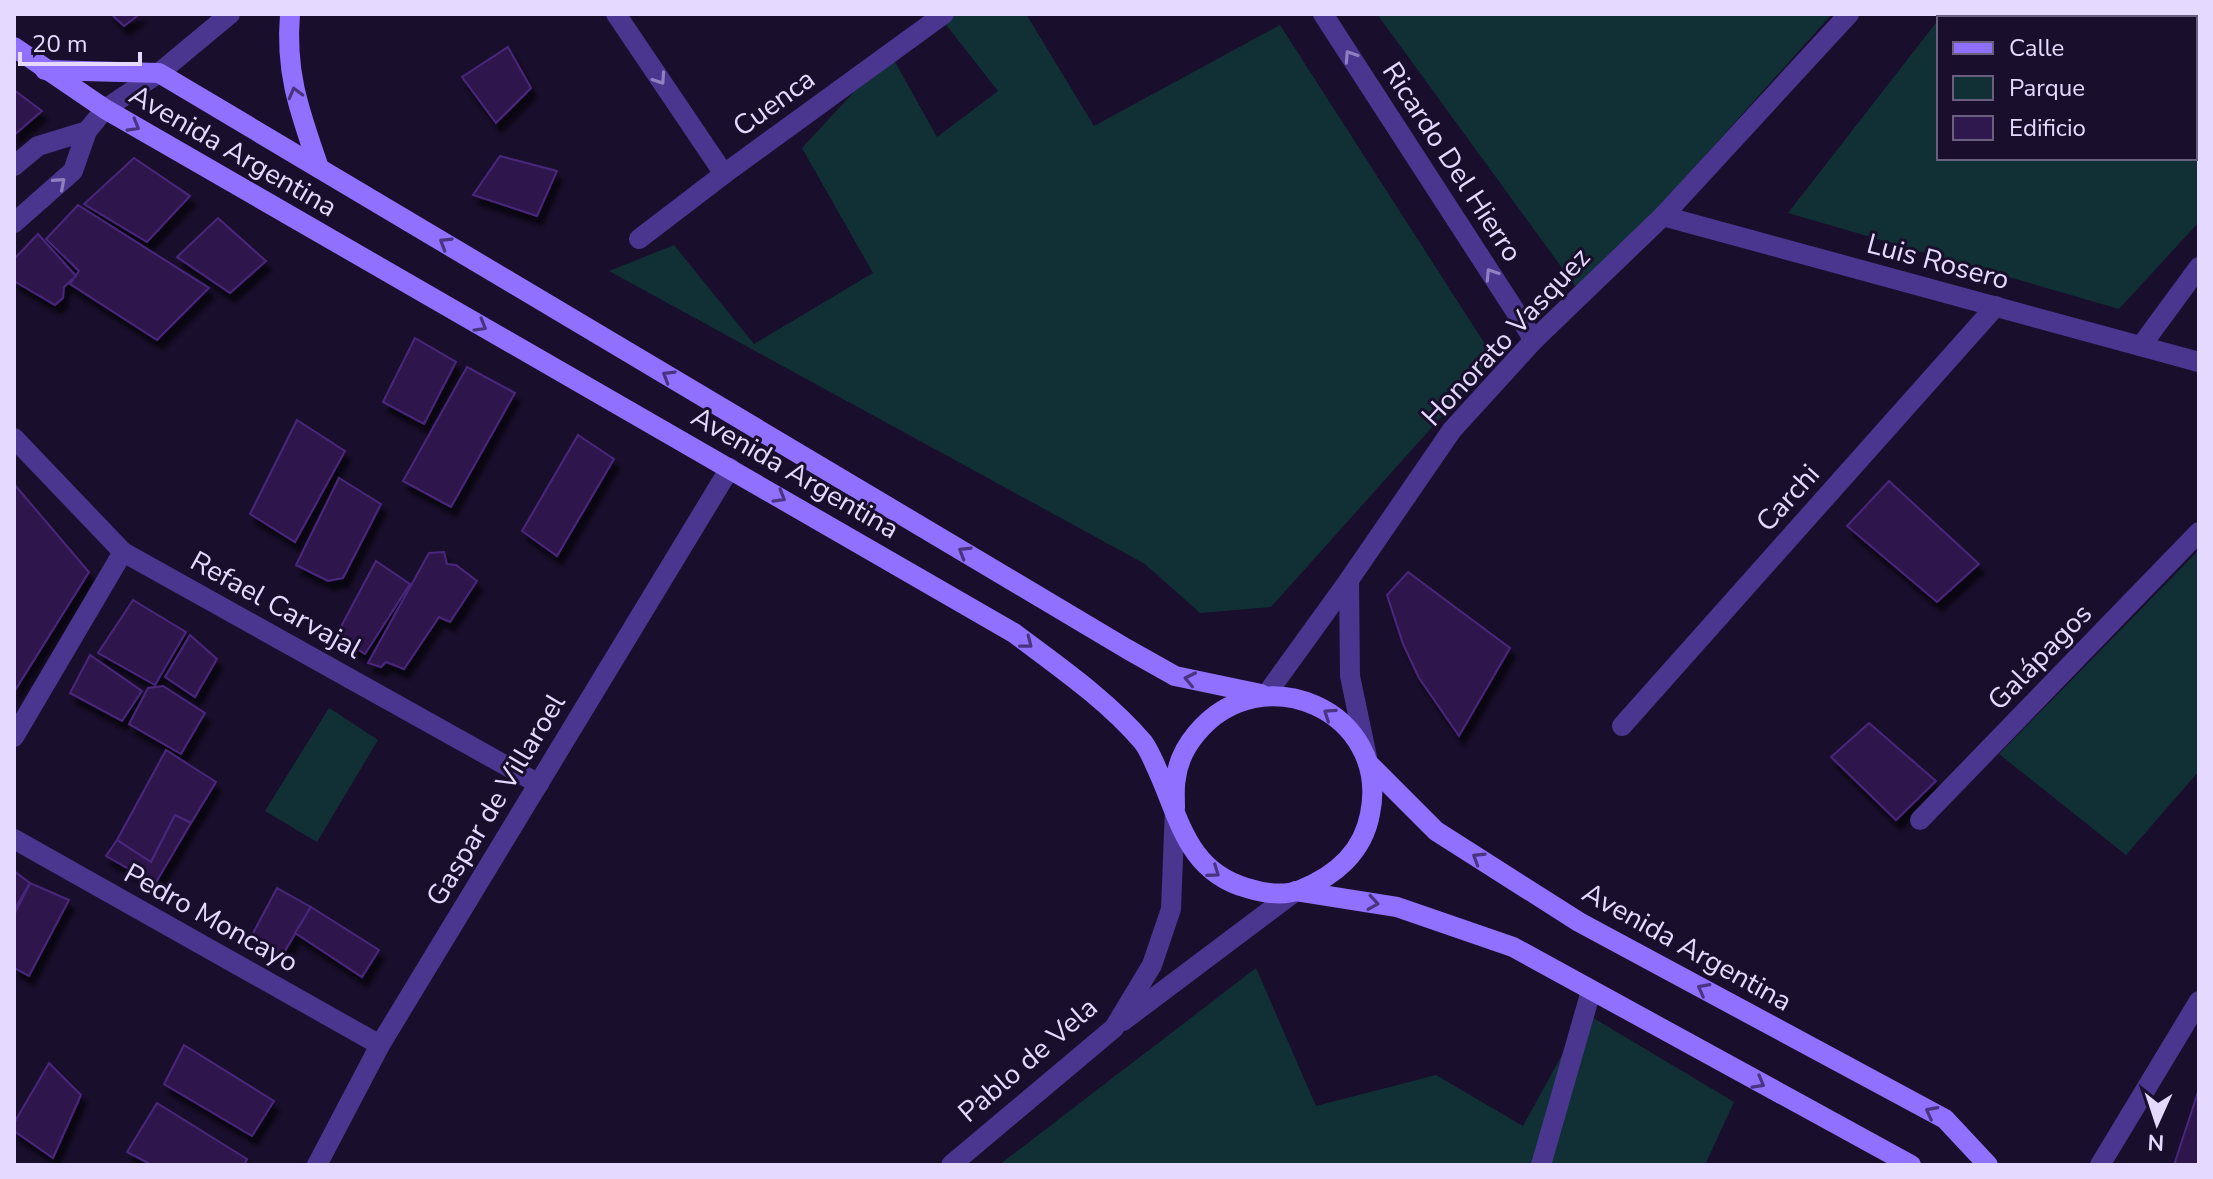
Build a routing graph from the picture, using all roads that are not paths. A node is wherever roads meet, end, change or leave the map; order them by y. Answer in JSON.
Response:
{"nodes":[{"id":1,"x":230,"y":14,"type":"edge"},
{"id":2,"x":290,"y":14,"type":"edge"},
{"id":3,"x":616,"y":14,"type":"edge"},
{"id":4,"x":944,"y":14,"type":"edge"},
{"id":5,"x":1323,"y":14,"type":"edge"},
{"id":6,"x":1849,"y":14,"type":"edge"},
{"id":7,"x":14,"y":47,"type":"edge"},
{"id":8,"x":45,"y":70,"type":"junction"},
{"id":9,"x":159,"y":73,"type":"junction"},
{"id":10,"x":105,"y":109,"type":"junction"},
{"id":11,"x":87,"y":131,"type":"junction"},
{"id":12,"x":14,"y":166,"type":"edge"},
{"id":13,"x":319,"y":168,"type":"junction"},
{"id":14,"x":724,"y":174,"type":"junction"},
{"id":15,"x":1663,"y":216,"type":"junction"},
{"id":16,"x":14,"y":223,"type":"edge"},
{"id":17,"x":639,"y":239,"type":"dead end"},
{"id":18,"x":2199,"y":267,"type":"edge"},
{"id":19,"x":1996,"y":306,"type":"junction"},
{"id":20,"x":1534,"y":340,"type":"junction"},
{"id":21,"x":2141,"y":346,"type":"junction"},
{"id":22,"x":2199,"y":362,"type":"edge"},
{"id":23,"x":14,"y":438,"type":"edge"},
{"id":24,"x":730,"y":468,"type":"junction"},
{"id":25,"x":2199,"y":532,"type":"edge"},
{"id":26,"x":123,"y":552,"type":"junction"},
{"id":27,"x":1349,"y":580,"type":"junction"},
{"id":28,"x":1266,"y":695,"type":"junction"},
{"id":29,"x":1622,"y":726,"type":"dead end"},
{"id":30,"x":14,"y":737,"type":"edge"},
{"id":31,"x":1368,"y":763,"type":"junction"},
{"id":32,"x":539,"y":784,"type":"junction"},
{"id":33,"x":1175,"y":808,"type":"junction"},
{"id":34,"x":1920,"y":820,"type":"dead end"},
{"id":35,"x":14,"y":839,"type":"edge"},
{"id":36,"x":1296,"y":891,"type":"junction"},
{"id":37,"x":1591,"y":991,"type":"junction"},
{"id":38,"x":2199,"y":1001,"type":"edge"},
{"id":39,"x":1114,"y":1028,"type":"junction"},
{"id":40,"x":380,"y":1045,"type":"junction"},
{"id":41,"x":317,"y":1165,"type":"edge"},
{"id":42,"x":951,"y":1165,"type":"edge"},
{"id":43,"x":1541,"y":1165,"type":"edge"},
{"id":44,"x":1911,"y":1165,"type":"edge"},
{"id":45,"x":1988,"y":1165,"type":"edge"},
{"id":46,"x":2100,"y":1165,"type":"edge"}],
"edges":[{"from":1,"to":9,"type":"street"},
{"from":13,"to":2,"type":"main road","one_way":true},
{"from":3,"to":14,"type":"street","one_way":true},
{"from":4,"to":14,"type":"street","name":"Cuenca"},
{"from":20,"to":5,"type":"street","name":"Ricardo Del Hierro","one_way":true},
{"from":6,"to":15,"type":"street","name":"Honorato Vasquez"},
{"from":7,"to":8,"type":"main road"},
{"from":8,"to":9,"type":"main road","name":"Avenida Argentina"},
{"from":8,"to":10,"type":"main road","name":"Avenida Argentina"},
{"from":9,"to":10,"type":"street"},
{"from":9,"to":13,"type":"main road","name":"Avenida Argentina"},
{"from":10,"to":11,"type":"street"},
{"from":10,"to":24,"type":"main road","name":"Avenida Argentina","one_way":true},
{"from":11,"to":12,"type":"street"},
{"from":16,"to":11,"type":"street","one_way":true},
{"from":28,"to":13,"type":"main road","name":"Avenida Argentina","one_way":true},
{"from":14,"to":17,"type":"street","name":"Cuenca"},
{"from":15,"to":19,"type":"street","name":"Luis Rosero"},
{"from":15,"to":20,"type":"street","name":"Honorato Vasquez"},
{"from":18,"to":21,"type":"street"},
{"from":19,"to":21,"type":"street","name":"Luis Rosero"},
{"from":19,"to":29,"type":"street","name":"Carchi"},
{"from":20,"to":27,"type":"street","name":"Honorato Vasquez"},
{"from":21,"to":22,"type":"street","name":"Luis Rosero"},
{"from":23,"to":26,"type":"street","name":"Refael Carvajal"},
{"from":24,"to":32,"type":"street","name":"Gaspar de Villaroel"},
{"from":24,"to":33,"type":"main road","name":"Avenida Argentina","one_way":true},
{"from":25,"to":34,"type":"street","name":"Galápagos"},
{"from":26,"to":30,"type":"street"},
{"from":26,"to":32,"type":"street","name":"Refael Carvajal"},
{"from":27,"to":28,"type":"street","name":"Honorato Vasquez"},
{"from":27,"to":31,"type":"street"},
{"from":31,"to":28,"type":"main road","one_way":true},
{"from":28,"to":33,"type":"main road"},
{"from":31,"to":36,"type":"main road"},
{"from":45,"to":31,"type":"main road","name":"Avenida Argentina","one_way":true},
{"from":32,"to":40,"type":"street","name":"Gaspar de Villaroel"},
{"from":33,"to":36,"type":"main road","one_way":true},
{"from":33,"to":39,"type":"street","name":"Pablo de Vela"},
{"from":35,"to":40,"type":"street","name":"Pedro Moncayo"},
{"from":36,"to":37,"type":"main road","one_way":true},
{"from":36,"to":39,"type":"street"},
{"from":37,"to":43,"type":"street"},
{"from":37,"to":44,"type":"main road","one_way":true},
{"from":38,"to":46,"type":"street"},
{"from":39,"to":42,"type":"street","name":"Pablo de Vela"},
{"from":40,"to":41,"type":"street","name":"Gaspar de Villaroel"}]}
